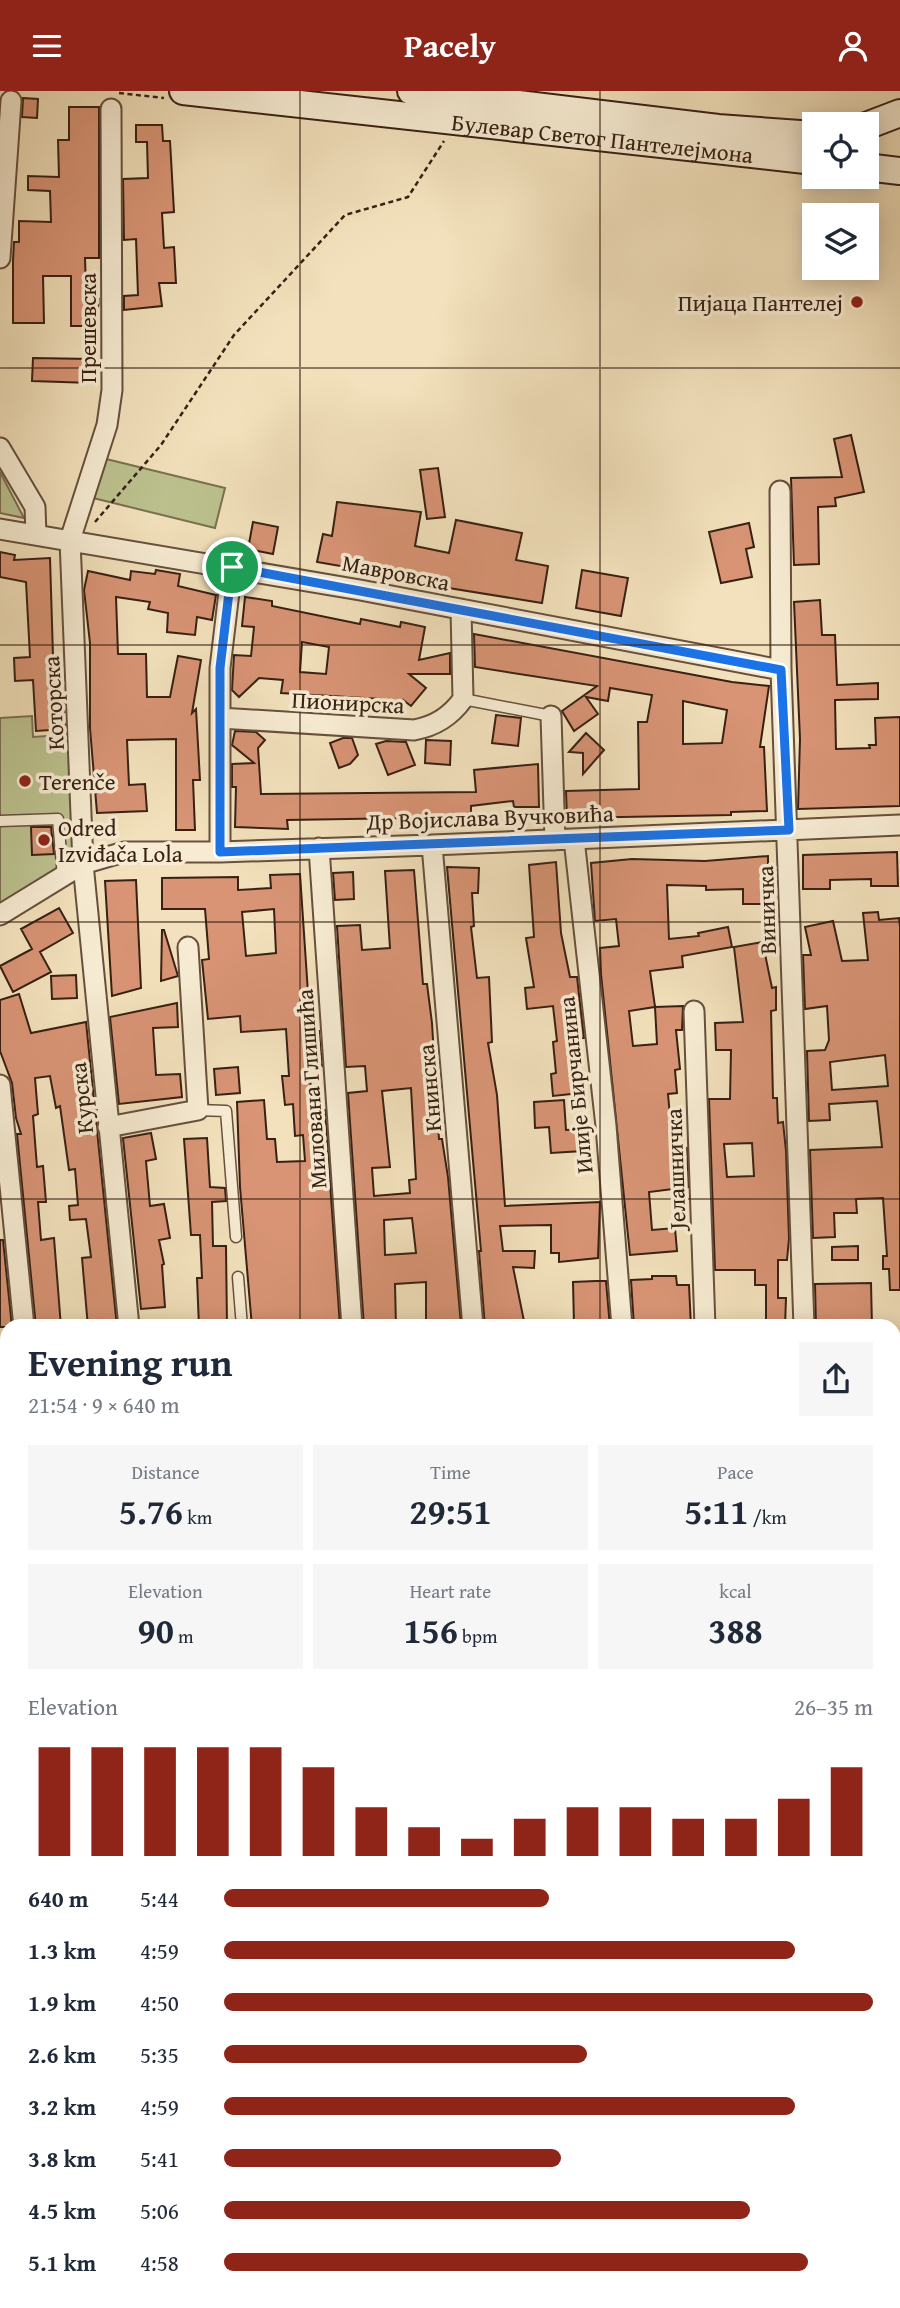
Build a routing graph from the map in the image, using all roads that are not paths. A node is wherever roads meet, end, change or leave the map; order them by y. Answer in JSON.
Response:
{"nodes":[{"id":1,"x":183,"y":91,"type":"edge"},
{"id":2,"x":411,"y":91,"type":"edge"},
{"id":3,"x":11,"y":101,"type":"dead end"},
{"id":4,"x":111,"y":109,"type":"dead end"},
{"id":5,"x":900,"y":113,"type":"edge"},
{"id":6,"x":879,"y":121,"type":"edge"},
{"id":7,"x":802,"y":134,"type":"edge"},
{"id":8,"x":802,"y":160,"type":"edge"},
{"id":9,"x":879,"y":169,"type":"edge"},
{"id":10,"x":900,"y":171,"type":"edge"},
{"id":11,"x":0,"y":258,"type":"edge"},
{"id":12,"x":0,"y":448,"type":"edge"},
{"id":13,"x":780,"y":491,"type":"dead end"},
{"id":14,"x":0,"y":529,"type":"edge"},
{"id":15,"x":36,"y":535,"type":"junction"},
{"id":16,"x":76,"y":541,"type":"junction"},
{"id":17,"x":232,"y":567,"type":"junction"},
{"id":18,"x":461,"y":609,"type":"junction"},
{"id":19,"x":781,"y":670,"type":"junction"},
{"id":20,"x":463,"y":699,"type":"junction"},
{"id":21,"x":551,"y":716,"type":"joint"},
{"id":22,"x":220,"y":718,"type":"junction"},
{"id":23,"x":0,"y":821,"type":"edge"},
{"id":24,"x":900,"y":825,"type":"edge"},
{"id":25,"x":789,"y":830,"type":"junction"},
{"id":26,"x":565,"y":839,"type":"junction"},
{"id":27,"x":432,"y":845,"type":"junction"},
{"id":28,"x":320,"y":848,"type":"junction"},
{"id":29,"x":220,"y":852,"type":"junction"},
{"id":30,"x":83,"y":864,"type":"junction"},
{"id":31,"x":63,"y":877,"type":"junction"},
{"id":32,"x":0,"y":915,"type":"edge"},
{"id":33,"x":188,"y":947,"type":"dead end"},
{"id":34,"x":694,"y":1011,"type":"dead end"},
{"id":35,"x":0,"y":1085,"type":"edge"},
{"id":36,"x":198,"y":1110,"type":"junction"},
{"id":37,"x":108,"y":1127,"type":"junction"},
{"id":38,"x":236,"y":1237,"type":"dead end"},
{"id":39,"x":238,"y":1277,"type":"dead end"},
{"id":40,"x":23,"y":1319,"type":"edge"},
{"id":41,"x":128,"y":1319,"type":"edge"},
{"id":42,"x":241,"y":1319,"type":"edge"},
{"id":43,"x":351,"y":1319,"type":"edge"},
{"id":44,"x":472,"y":1319,"type":"edge"},
{"id":45,"x":621,"y":1319,"type":"edge"},
{"id":46,"x":705,"y":1319,"type":"edge"},
{"id":47,"x":804,"y":1319,"type":"edge"},
{"id":48,"x":0,"y":1437,"type":"edge"},
{"id":49,"x":0,"y":1481,"type":"edge"}],
"edges":[{"from":1,"to":8,"type":"main road","name":"Булевар Светог Пантелејмона"},
{"from":2,"to":7,"type":"main road","name":"Булевар Светог Пантелејмона"},
{"from":3,"to":11,"type":"street"},
{"from":4,"to":16,"type":"street","name":"Прешевска"},
{"from":5,"to":6,"type":"main road"},
{"from":9,"to":10,"type":"main road"},
{"from":12,"to":15,"type":"street"},
{"from":13,"to":19,"type":"street","name":"Виничка"},
{"from":14,"to":15,"type":"street","name":"Мавровска"},
{"from":15,"to":16,"type":"street","name":"Мавровска"},
{"from":16,"to":17,"type":"street","name":"Мавровска"},
{"from":16,"to":30,"type":"street","name":"Которска"},
{"from":17,"to":18,"type":"street","name":"Мавровска"},
{"from":17,"to":22,"type":"street"},
{"from":18,"to":19,"type":"street","name":"Мавровска"},
{"from":18,"to":20,"type":"street"},
{"from":19,"to":25,"type":"street","name":"Виничка"},
{"from":20,"to":21,"type":"lane"},
{"from":20,"to":22,"type":"street","name":"Пионирска"},
{"from":21,"to":26,"type":"street"},
{"from":22,"to":29,"type":"street"},
{"from":23,"to":31,"type":"lane"},
{"from":24,"to":25,"type":"street","name":"Др Војислава Вучковића"},
{"from":25,"to":26,"type":"street","name":"Др Војислава Вучковића"},
{"from":25,"to":47,"type":"street","name":"Виничка"},
{"from":26,"to":27,"type":"street","name":"Др Војислава Вучковића"},
{"from":26,"to":45,"type":"street","name":"Илије Бирчанина"},
{"from":27,"to":28,"type":"street","name":"Др Војислава Вучковића"},
{"from":27,"to":44,"type":"street","name":"Книнска"},
{"from":28,"to":29,"type":"street","name":"Др Војислава Вучковића"},
{"from":28,"to":43,"type":"street","name":"Милована Глишића"},
{"from":29,"to":30,"type":"street","name":"Др Војислава Вучковића"},
{"from":30,"to":31,"type":"street","name":"Др Војислава Вучковића"},
{"from":30,"to":37,"type":"street","name":"Курска"},
{"from":31,"to":32,"type":"street","name":"Др Војислава Вучковића"},
{"from":33,"to":36,"type":"street"},
{"from":34,"to":46,"type":"street","name":"Јелашничка"},
{"from":35,"to":40,"type":"street"},
{"from":36,"to":37,"type":"street"},
{"from":36,"to":38,"type":"lane"},
{"from":37,"to":41,"type":"street","name":"Курска"},
{"from":39,"to":42,"type":"lane"},
{"from":48,"to":49,"type":"lane"}]}
